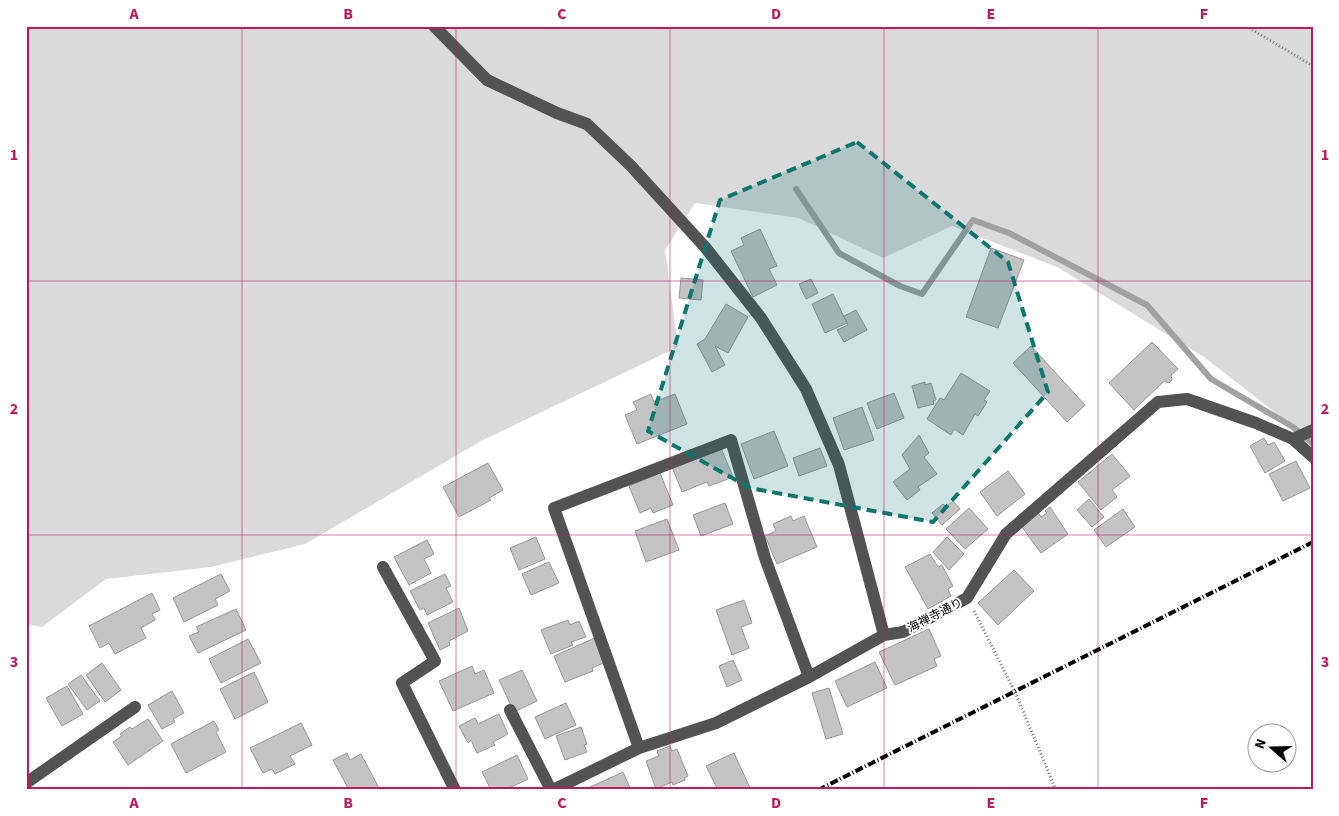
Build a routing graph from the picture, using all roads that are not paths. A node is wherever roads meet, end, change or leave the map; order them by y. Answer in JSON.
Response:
{"nodes":[{"id":1,"x":434,"y":26,"type":"edge"},
{"id":2,"x":1313,"y":430,"type":"edge"},
{"id":3,"x":1293,"y":439,"type":"junction"},
{"id":4,"x":1313,"y":457,"type":"edge"},
{"id":5,"x":383,"y":567,"type":"dead end"},
{"id":6,"x":884,"y":635,"type":"junction"},
{"id":7,"x":809,"y":677,"type":"junction"},
{"id":8,"x":135,"y":707,"type":"dead end"},
{"id":9,"x":510,"y":710,"type":"dead end"},
{"id":10,"x":639,"y":748,"type":"junction"},
{"id":11,"x":26,"y":783,"type":"edge"},
{"id":12,"x":455,"y":790,"type":"edge"},
{"id":13,"x":552,"y":790,"type":"edge"}],
"edges":[{"from":1,"to":6,"type":"street"},
{"from":2,"to":3,"type":"street"},
{"from":3,"to":4,"type":"street","name":"海禅寺通り"},
{"from":3,"to":6,"type":"street","name":"海禅寺通り"},
{"from":5,"to":12,"type":"street"},
{"from":6,"to":7,"type":"street","name":"海禅寺通り"},
{"from":7,"to":10,"type":"street","name":"海禅寺通り"},
{"from":7,"to":10,"type":"street"},
{"from":8,"to":11,"type":"street"},
{"from":9,"to":13,"type":"street"},
{"from":10,"to":13,"type":"street","name":"海禅寺通り"}]}
